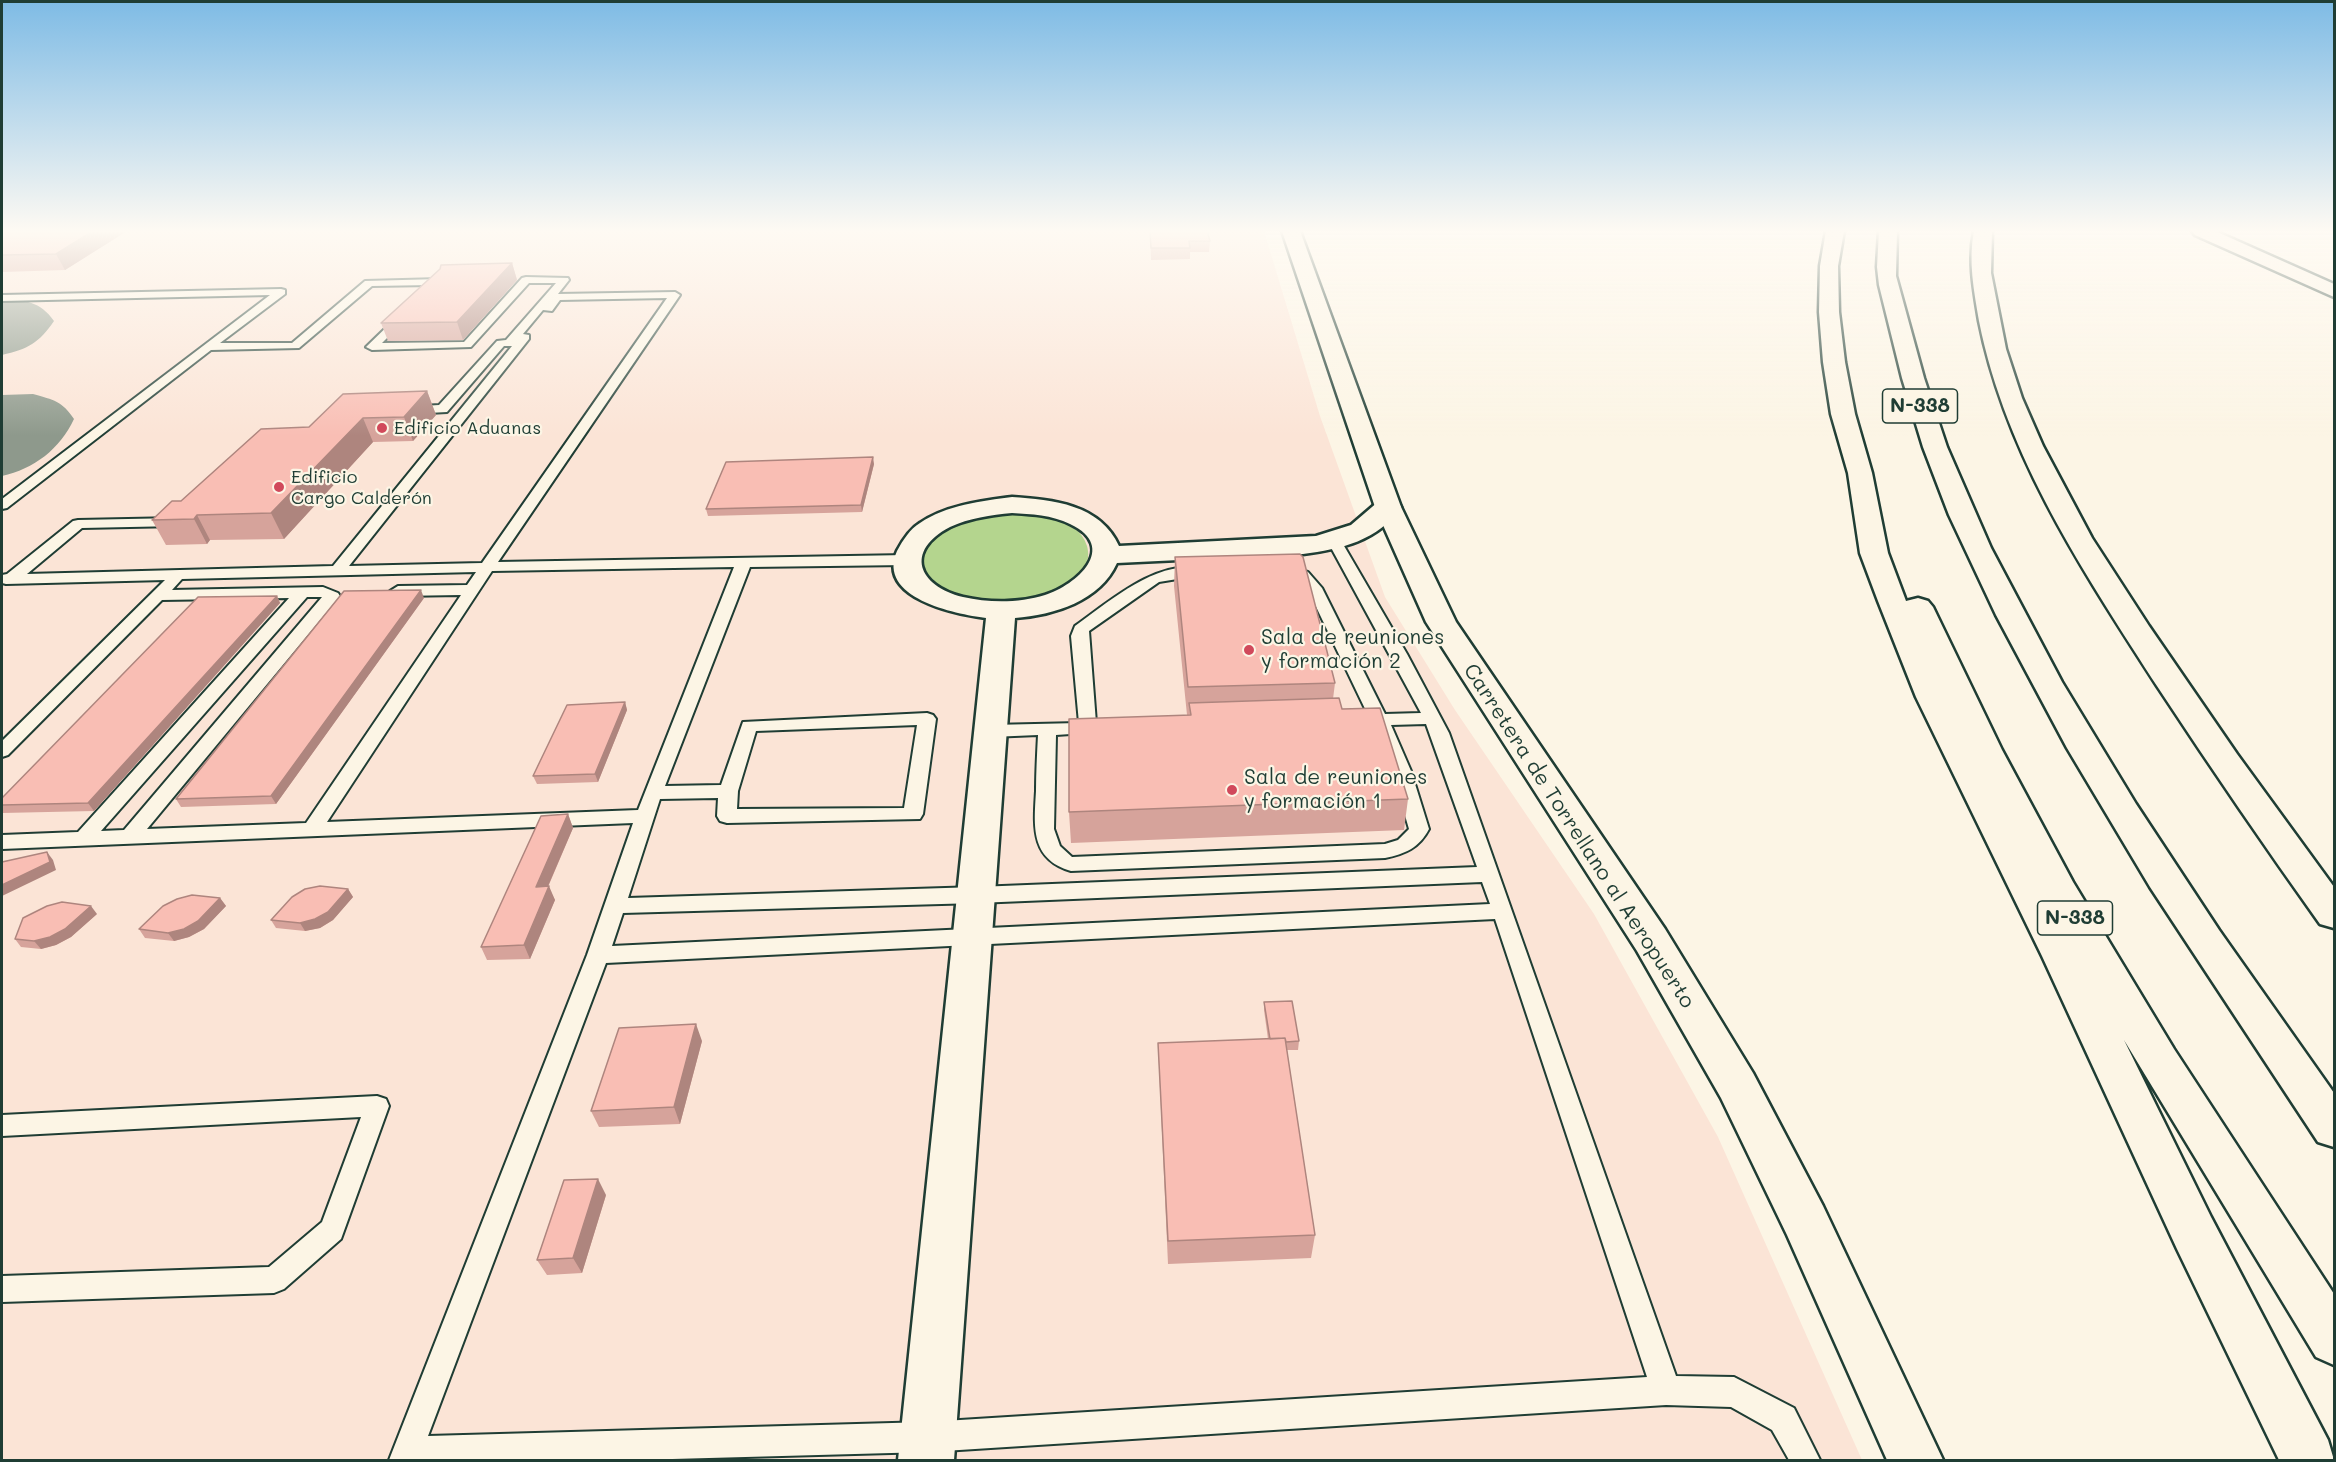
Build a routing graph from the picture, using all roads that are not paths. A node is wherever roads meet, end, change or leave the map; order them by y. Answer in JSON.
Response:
{"nodes":[{"id":1,"x":271,"y":299,"type":"edge"},
{"id":2,"x":350,"y":299,"type":"edge"},
{"id":3,"x":422,"y":299,"type":"edge"},
{"id":4,"x":509,"y":299,"type":"edge"},
{"id":5,"x":547,"y":299,"type":"edge"},
{"id":6,"x":555,"y":299,"type":"edge"},
{"id":7,"x":672,"y":299,"type":"edge"},
{"id":8,"x":1315,"y":299,"type":"edge"},
{"id":9,"x":1830,"y":299,"type":"edge"},
{"id":10,"x":1893,"y":299,"type":"edge"},
{"id":11,"x":1904,"y":299,"type":"edge"},
{"id":12,"x":1985,"y":299,"type":"edge"},
{"id":13,"x":1897,"y":310,"type":"junction"},
{"id":14,"x":208,"y":347,"type":"junction"},
{"id":15,"x":396,"y":410,"type":"edge"},
{"id":16,"x":1860,"y":473,"type":"junction"},
{"id":17,"x":2,"y":505,"type":"edge"},
{"id":18,"x":1388,"y":507,"type":"junction"},
{"id":19,"x":188,"y":521,"type":"edge"},
{"id":20,"x":1335,"y":542,"type":"junction"},
{"id":21,"x":1106,"y":555,"type":"junction"},
{"id":22,"x":907,"y":560,"type":"junction"},
{"id":23,"x":744,"y":562,"type":"junction"},
{"id":24,"x":487,"y":567,"type":"junction"},
{"id":25,"x":1272,"y":569,"type":"edge"},
{"id":26,"x":1208,"y":571,"type":"edge"},
{"id":27,"x":336,"y":572,"type":"junction"},
{"id":28,"x":177,"y":576,"type":"junction"},
{"id":29,"x":6,"y":579,"type":"edge"},
{"id":30,"x":471,"y":590,"type":"junction"},
{"id":31,"x":346,"y":591,"type":"edge"},
{"id":32,"x":380,"y":591,"type":"edge"},
{"id":33,"x":323,"y":592,"type":"junction"},
{"id":34,"x":302,"y":593,"type":"junction"},
{"id":35,"x":159,"y":595,"type":"junction"},
{"id":36,"x":1001,"y":609,"type":"junction"},
{"id":37,"x":1433,"y":718,"type":"junction"},
{"id":38,"x":1380,"y":720,"type":"junction"},
{"id":39,"x":1359,"y":721,"type":"edge"},
{"id":40,"x":1109,"y":727,"type":"edge"},
{"id":41,"x":1088,"y":728,"type":"junction"},
{"id":42,"x":1047,"y":729,"type":"junction"},
{"id":43,"x":991,"y":731,"type":"junction"},
{"id":44,"x":2,"y":751,"type":"edge"},
{"id":45,"x":728,"y":791,"type":"junction"},
{"id":46,"x":653,"y":793,"type":"junction"},
{"id":47,"x":644,"y":816,"type":"junction"},
{"id":48,"x":313,"y":828,"type":"junction"},
{"id":49,"x":130,"y":836,"type":"junction"},
{"id":50,"x":84,"y":838,"type":"junction"},
{"id":51,"x":2,"y":842,"type":"edge"},
{"id":52,"x":1490,"y":874,"type":"junction"},
{"id":53,"x":977,"y":896,"type":"junction"},
{"id":54,"x":615,"y":906,"type":"junction"},
{"id":55,"x":1503,"y":910,"type":"junction"},
{"id":56,"x":2334,"y":914,"type":"edge"},
{"id":57,"x":972,"y":937,"type":"junction"},
{"id":58,"x":598,"y":955,"type":"junction"},
{"id":59,"x":2,"y":1125,"type":"edge"},
{"id":60,"x":2334,"y":1128,"type":"edge"},
{"id":61,"x":2,"y":1289,"type":"edge"},
{"id":62,"x":2334,"y":1339,"type":"edge"},
{"id":63,"x":1666,"y":1390,"type":"junction"},
{"id":64,"x":927,"y":1449,"type":"edge"},
{"id":65,"x":406,"y":1456,"type":"edge"},
{"id":66,"x":1805,"y":1461,"type":"edge"},
{"id":67,"x":1915,"y":1461,"type":"edge"},
{"id":68,"x":2308,"y":1461,"type":"edge"}],
"edges":[{"from":1,"to":14,"type":"lane"},
{"from":2,"to":14,"type":"lane"},
{"from":3,"to":4,"type":"lane"},
{"from":5,"to":15,"type":"lane"},
{"from":6,"to":27,"type":"lane"},
{"from":7,"to":24,"type":"lane"},
{"from":8,"to":18,"type":"main road","name":"Carretera de Torrellano al Aeropuerto"},
{"from":9,"to":16,"type":"main road","number":"N-338"},
{"from":10,"to":13,"type":"main road","number":"N-338"},
{"from":11,"to":13,"type":"main road"},
{"from":12,"to":56,"type":"main road"},
{"from":13,"to":60,"type":"main road","number":"N-338"},
{"from":14,"to":17,"type":"lane"},
{"from":16,"to":62,"type":"main road","number":"N-338"},
{"from":16,"to":68,"type":"main road"},
{"from":18,"to":20,"type":"main road"},
{"from":18,"to":67,"type":"main road","name":"Carretera de Torrellano al Aeropuerto"},
{"from":19,"to":29,"type":"lane"},
{"from":20,"to":21,"type":"main road"},
{"from":20,"to":37,"type":"lane"},
{"from":21,"to":22,"type":"main road"},
{"from":21,"to":36,"type":"main road"},
{"from":22,"to":23,"type":"lane"},
{"from":22,"to":36,"type":"main road"},
{"from":23,"to":24,"type":"lane"},
{"from":23,"to":46,"type":"lane"},
{"from":24,"to":27,"type":"lane"},
{"from":24,"to":30,"type":"lane"},
{"from":25,"to":38,"type":"lane"},
{"from":26,"to":41,"type":"lane"},
{"from":27,"to":28,"type":"lane"},
{"from":28,"to":29,"type":"lane"},
{"from":28,"to":35,"type":"lane"},
{"from":30,"to":32,"type":"lane"},
{"from":30,"to":48,"type":"lane"},
{"from":31,"to":33,"type":"lane"},
{"from":33,"to":34,"type":"lane"},
{"from":33,"to":49,"type":"lane"},
{"from":34,"to":35,"type":"lane"},
{"from":34,"to":50,"type":"lane"},
{"from":35,"to":44,"type":"lane"},
{"from":36,"to":43,"type":"main road"},
{"from":37,"to":38,"type":"lane"},
{"from":37,"to":52,"type":"lane"},
{"from":38,"to":39,"type":"lane"},
{"from":38,"to":42,"type":"lane"},
{"from":40,"to":41,"type":"lane"},
{"from":41,"to":42,"type":"lane"},
{"from":42,"to":43,"type":"lane"},
{"from":43,"to":53,"type":"main road"},
{"from":45,"to":45,"type":"lane"},
{"from":45,"to":46,"type":"lane"},
{"from":46,"to":47,"type":"lane"},
{"from":47,"to":48,"type":"lane"},
{"from":47,"to":54,"type":"lane"},
{"from":48,"to":49,"type":"lane"},
{"from":49,"to":50,"type":"lane"},
{"from":50,"to":51,"type":"lane"},
{"from":52,"to":53,"type":"lane"},
{"from":52,"to":55,"type":"lane"},
{"from":53,"to":54,"type":"lane"},
{"from":53,"to":57,"type":"main road"},
{"from":54,"to":58,"type":"lane"},
{"from":55,"to":57,"type":"lane"},
{"from":55,"to":63,"type":"lane"},
{"from":57,"to":58,"type":"lane"},
{"from":57,"to":64,"type":"main road"},
{"from":58,"to":65,"type":"lane"},
{"from":59,"to":61,"type":"lane"},
{"from":63,"to":64,"type":"lane"},
{"from":63,"to":66,"type":"lane"},
{"from":64,"to":65,"type":"lane"}]}
